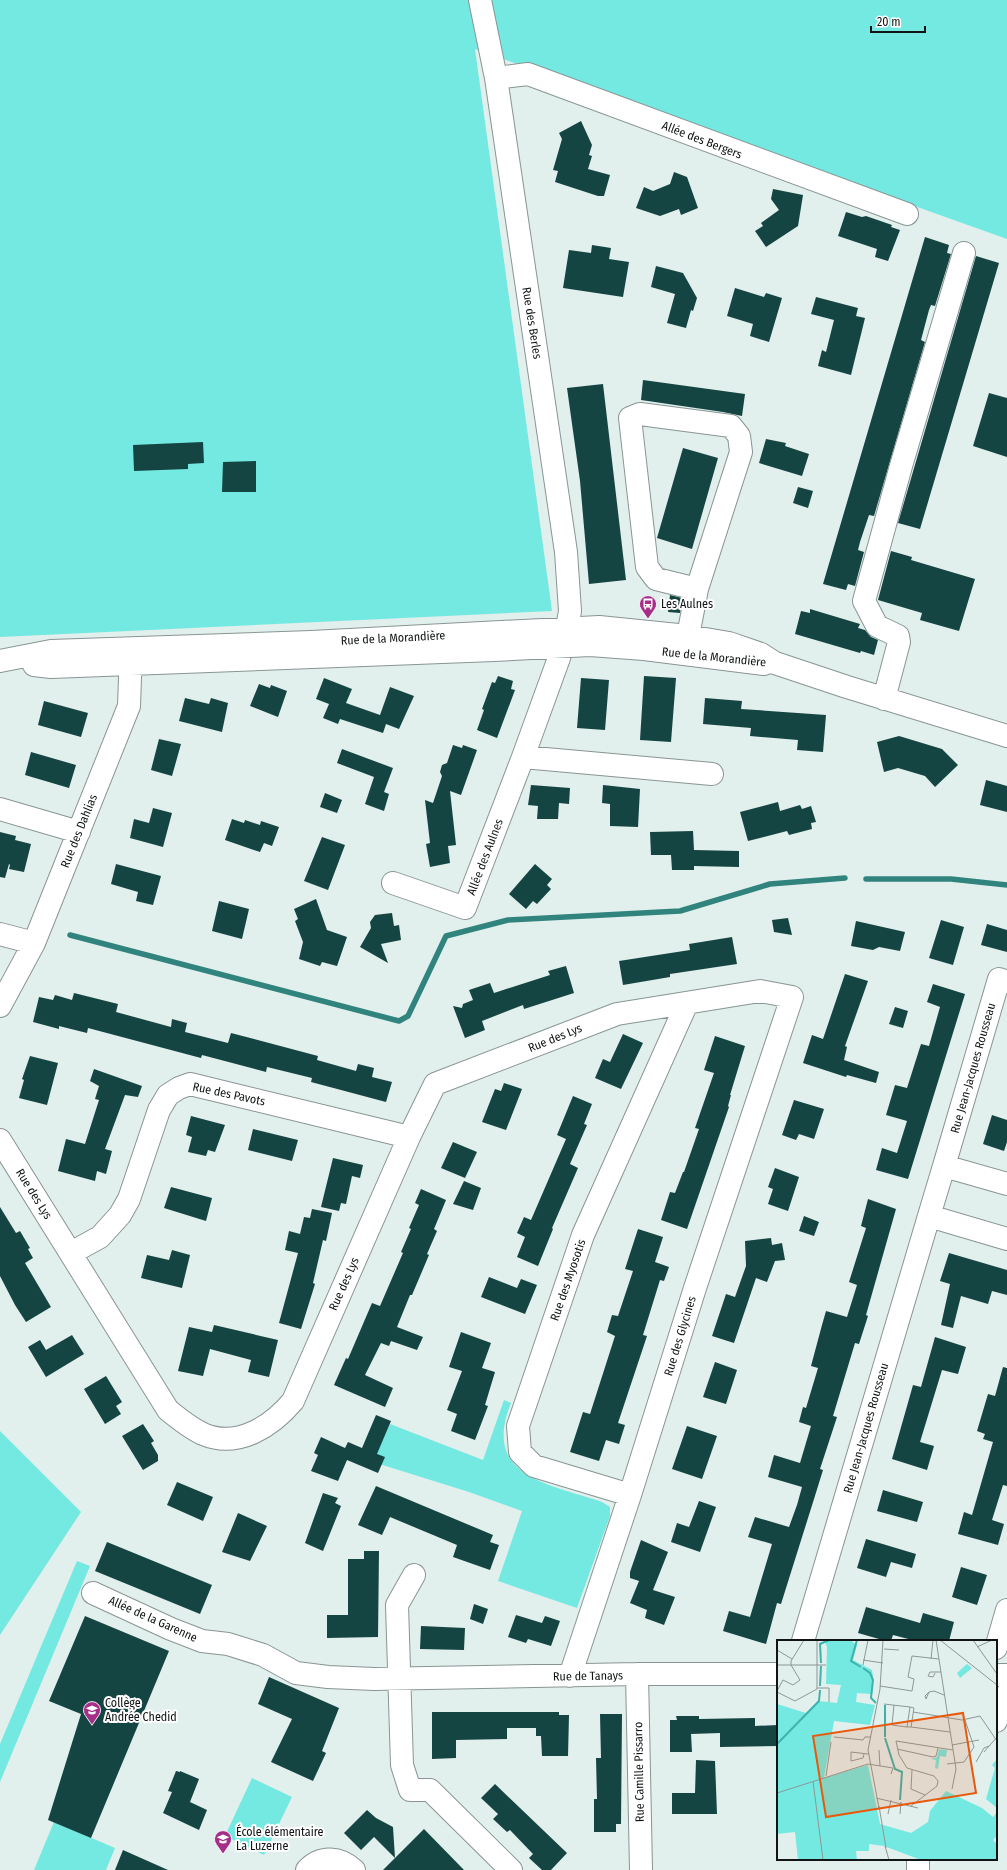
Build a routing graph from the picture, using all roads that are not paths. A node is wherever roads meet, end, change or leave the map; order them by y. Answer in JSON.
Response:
{"nodes":[{"id":1,"x":480,"y":0,"type":"edge"},
{"id":2,"x":496,"y":78,"type":"junction"},
{"id":3,"x":907,"y":214,"type":"dead end"},
{"id":4,"x":964,"y":253,"type":"dead end"},
{"id":5,"x":698,"y":589,"type":"junction"},
{"id":6,"x":688,"y":636,"type":"junction"},
{"id":7,"x":565,"y":637,"type":"junction"},
{"id":8,"x":131,"y":656,"type":"junction"},
{"id":9,"x":3,"y":660,"type":"edge"},
{"id":10,"x":775,"y":663,"type":"junction"},
{"id":11,"x":884,"y":699,"type":"junction"},
{"id":12,"x":1007,"y":736,"type":"edge"},
{"id":13,"x":523,"y":757,"type":"junction"},
{"id":14,"x":712,"y":774,"type":"dead end"},
{"id":15,"x":0,"y":809,"type":"edge"},
{"id":16,"x":79,"y":832,"type":"junction"},
{"id":17,"x":393,"y":882,"type":"dead end"},
{"id":18,"x":0,"y":934,"type":"edge"},
{"id":19,"x":34,"y":943,"type":"junction"},
{"id":20,"x":1007,"y":982,"type":"edge"},
{"id":21,"x":792,"y":997,"type":"joint"},
{"id":22,"x":687,"y":1003,"type":"junction"},
{"id":23,"x":0,"y":1006,"type":"edge"},
{"id":24,"x":409,"y":1137,"type":"junction"},
{"id":25,"x":0,"y":1140,"type":"edge"},
{"id":26,"x":944,"y":1166,"type":"junction"},
{"id":27,"x":1007,"y":1184,"type":"edge"},
{"id":28,"x":929,"y":1216,"type":"junction"},
{"id":29,"x":1007,"y":1239,"type":"edge"},
{"id":30,"x":72,"y":1253,"type":"junction"},
{"id":31,"x":630,"y":1496,"type":"junction"},
{"id":32,"x":414,"y":1575,"type":"dead end"},
{"id":33,"x":93,"y":1593,"type":"dead end"},
{"id":34,"x":1007,"y":1610,"type":"edge"},
{"id":35,"x":804,"y":1640,"type":"edge"},
{"id":36,"x":997,"y":1645,"type":"edge"},
{"id":37,"x":637,"y":1674,"type":"junction"},
{"id":38,"x":777,"y":1674,"type":"edge"},
{"id":39,"x":997,"y":1675,"type":"edge"},
{"id":40,"x":570,"y":1676,"type":"junction"},
{"id":41,"x":1007,"y":1676,"type":"edge"},
{"id":42,"x":399,"y":1678,"type":"junction"},
{"id":43,"x":1007,"y":1694,"type":"edge"},
{"id":44,"x":997,"y":1719,"type":"edge"},
{"id":45,"x":306,"y":1870,"type":"edge"},
{"id":46,"x":354,"y":1870,"type":"edge"},
{"id":47,"x":511,"y":1870,"type":"edge"},
{"id":48,"x":641,"y":1870,"type":"edge"}],
"edges":[{"from":1,"to":2,"type":"street","name":"Rue des Berles"},
{"from":2,"to":3,"type":"street","name":"Allée des Bergers"},
{"from":2,"to":7,"type":"street","name":"Rue des Berles"},
{"from":4,"to":11,"type":"street"},
{"from":5,"to":5,"type":"street"},
{"from":5,"to":6,"type":"street"},
{"from":6,"to":7,"type":"street","name":"Rue de la Morandière"},
{"from":6,"to":10,"type":"street","name":"Rue de la Morandière"},
{"from":7,"to":8,"type":"street","name":"Rue de la Morandière"},
{"from":7,"to":10,"type":"street","name":"Rue de la Morandière"},
{"from":7,"to":13,"type":"street","name":"Allée des Aulnes"},
{"from":8,"to":9,"type":"street","name":"Rue de la Morandière"},
{"from":8,"to":16,"type":"street","name":"Rue des Dahlias"},
{"from":10,"to":11,"type":"street","name":"Rue de la Morandière"},
{"from":11,"to":12,"type":"street","name":"Rue de la Morandière"},
{"from":13,"to":14,"type":"street"},
{"from":13,"to":17,"type":"street","name":"Allée des Aulnes"},
{"from":15,"to":16,"type":"street"},
{"from":16,"to":19,"type":"street","name":"Rue des Dahlias"},
{"from":18,"to":19,"type":"street"},
{"from":19,"to":23,"type":"street","name":"Rue des Dahlias"},
{"from":20,"to":26,"type":"street","name":"Rue Jean-Jacques Rousseau"},
{"from":21,"to":22,"type":"street","name":"Rue des Lys"},
{"from":21,"to":31,"type":"street","name":"Rue des Glycines"},
{"from":22,"to":24,"type":"street","name":"Rue des Lys"},
{"from":22,"to":31,"type":"street","name":"Rue des Myosotis"},
{"from":24,"to":30,"type":"street","name":"Rue des Pavots"},
{"from":24,"to":30,"type":"street","name":"Rue des Lys"},
{"from":25,"to":30,"type":"street","name":"Rue des Lys"},
{"from":26,"to":27,"type":"street"},
{"from":26,"to":28,"type":"street","name":"Rue Jean-Jacques Rousseau"},
{"from":28,"to":29,"type":"street"},
{"from":28,"to":35,"type":"street","name":"Rue Jean-Jacques Rousseau"},
{"from":31,"to":40,"type":"street","name":"Rue des Glycines"},
{"from":32,"to":42,"type":"street"},
{"from":33,"to":42,"type":"street","name":"Allée de la Garenne"},
{"from":34,"to":36,"type":"street"},
{"from":37,"to":38,"type":"street","name":"Rue de Tanays"},
{"from":37,"to":40,"type":"street","name":"Rue de Tanays"},
{"from":37,"to":48,"type":"street","name":"Rue Camille Pissarro"},
{"from":39,"to":41,"type":"street"},
{"from":40,"to":42,"type":"street","name":"Rue de Tanays"},
{"from":42,"to":47,"type":"street"},
{"from":43,"to":44,"type":"street"},
{"from":45,"to":46,"type":"street"}]}
